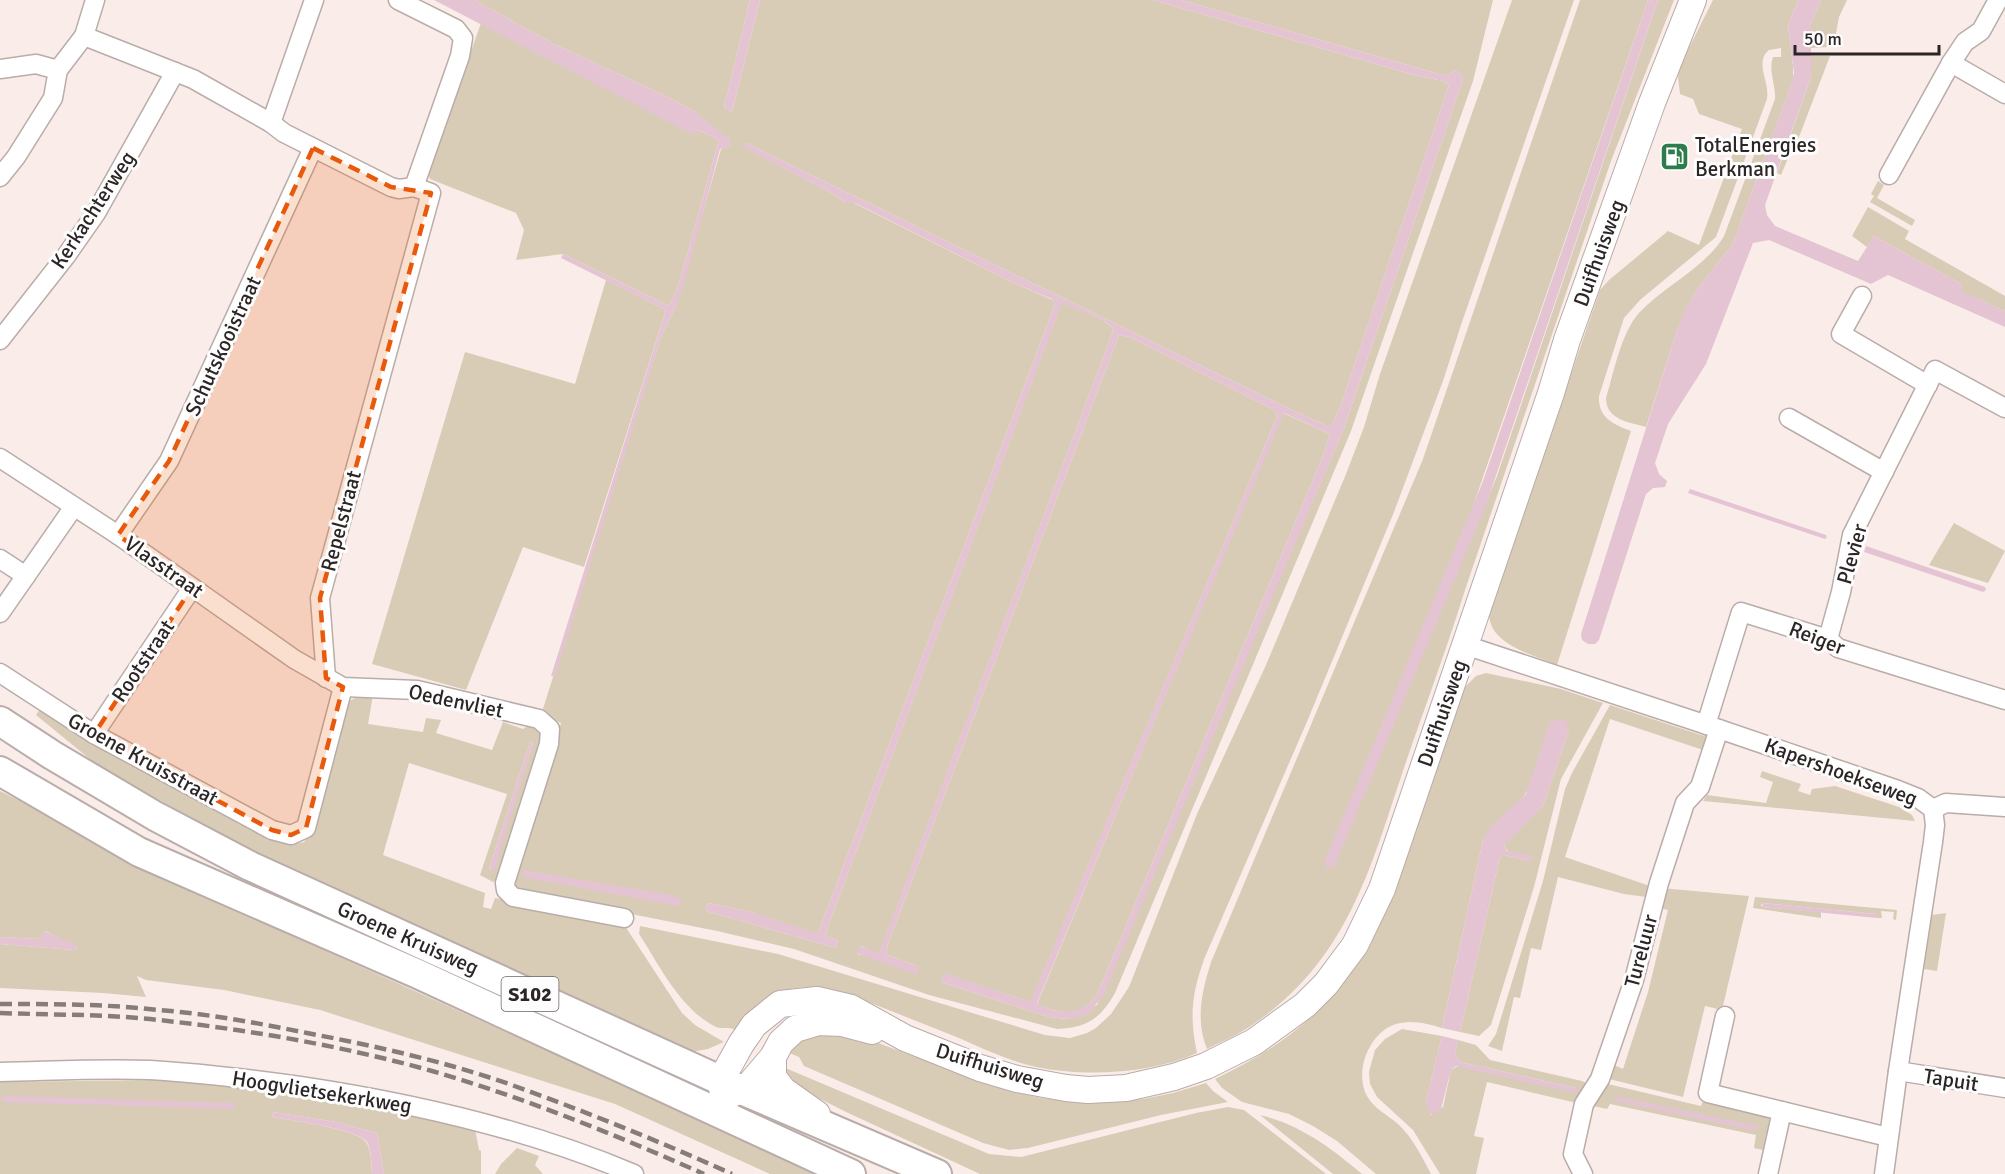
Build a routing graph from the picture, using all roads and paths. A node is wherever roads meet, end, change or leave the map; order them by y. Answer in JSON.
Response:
{"nodes":[{"id":1,"x":94,"y":0,"type":"edge"},
{"id":2,"x":314,"y":0,"type":"edge"},
{"id":3,"x":398,"y":0,"type":"edge"},
{"id":4,"x":1693,"y":0,"type":"edge"},
{"id":5,"x":1995,"y":1,"type":"edge"},
{"id":6,"x":84,"y":36,"type":"junction"},
{"id":7,"x":1952,"y":63,"type":"junction"},
{"id":8,"x":0,"y":69,"type":"edge"},
{"id":9,"x":58,"y":70,"type":"junction"},
{"id":10,"x":175,"y":72,"type":"junction"},
{"id":11,"x":2005,"y":94,"type":"edge"},
{"id":12,"x":271,"y":123,"type":"junction"},
{"id":13,"x":313,"y":148,"type":"junction"},
{"id":14,"x":1889,"y":175,"type":"dead end"},
{"id":15,"x":0,"y":177,"type":"edge"},
{"id":16,"x":414,"y":187,"type":"junction"},
{"id":17,"x":1862,"y":296,"type":"dead end"},
{"id":18,"x":0,"y":340,"type":"edge"},
{"id":19,"x":1928,"y":385,"type":"junction"},
{"id":20,"x":2005,"y":408,"type":"edge"},
{"id":21,"x":1789,"y":418,"type":"dead end"},
{"id":22,"x":0,"y":458,"type":"edge"},
{"id":23,"x":1884,"y":472,"type":"junction"},
{"id":24,"x":73,"y":507,"type":"junction"},
{"id":25,"x":118,"y":535,"type":"junction"},
{"id":26,"x":0,"y":559,"type":"edge"},
{"id":27,"x":26,"y":576,"type":"junction"},
{"id":28,"x":192,"y":588,"type":"junction"},
{"id":29,"x":0,"y":613,"type":"edge"},
{"id":30,"x":1828,"y":639,"type":"junction"},
{"id":31,"x":1465,"y":645,"type":"junction"},
{"id":32,"x":0,"y":673,"type":"edge"},
{"id":33,"x":326,"y":678,"type":"junction"},
{"id":34,"x":343,"y":687,"type":"junction"},
{"id":35,"x":2005,"y":700,"type":"edge"},
{"id":36,"x":0,"y":721,"type":"edge"},
{"id":37,"x":1713,"y":727,"type":"junction"},
{"id":38,"x":94,"y":734,"type":"junction"},
{"id":39,"x":52,"y":755,"type":"joint"},
{"id":40,"x":0,"y":771,"type":"edge"},
{"id":41,"x":2005,"y":807,"type":"edge"},
{"id":42,"x":1932,"y":808,"type":"junction"},
{"id":43,"x":624,"y":918,"type":"dead end"},
{"id":44,"x":1725,"y":1016,"type":"dead end"},
{"id":45,"x":905,"y":1038,"type":"junction"},
{"id":46,"x":773,"y":1057,"type":"junction"},
{"id":47,"x":1898,"y":1071,"type":"junction"},
{"id":48,"x":0,"y":1072,"type":"edge"},
{"id":49,"x":2005,"y":1088,"type":"edge"},
{"id":50,"x":729,"y":1096,"type":"junction"},
{"id":51,"x":1782,"y":1111,"type":"junction"},
{"id":52,"x":842,"y":1132,"type":"junction"},
{"id":53,"x":1888,"y":1137,"type":"junction"},
{"id":54,"x":634,"y":1174,"type":"edge"},
{"id":55,"x":851,"y":1174,"type":"edge"},
{"id":56,"x":937,"y":1174,"type":"edge"},
{"id":57,"x":1583,"y":1174,"type":"edge"},
{"id":58,"x":1768,"y":1174,"type":"edge"},
{"id":59,"x":1884,"y":1174,"type":"edge"}],
"edges":[{"from":1,"to":6,"type":"street"},
{"from":2,"to":12,"type":"street"},
{"from":3,"to":16,"type":"street"},
{"from":4,"to":31,"type":"main road","name":"Duifhuisweg"},
{"from":5,"to":7,"type":"street"},
{"from":6,"to":9,"type":"street"},
{"from":6,"to":10,"type":"street"},
{"from":7,"to":11,"type":"street"},
{"from":7,"to":14,"type":"street"},
{"from":8,"to":9,"type":"street"},
{"from":9,"to":15,"type":"street"},
{"from":10,"to":12,"type":"street"},
{"from":10,"to":18,"type":"street","name":"Kerkachterweg"},
{"from":12,"to":13,"type":"street"},
{"from":13,"to":16,"type":"street"},
{"from":13,"to":25,"type":"street","name":"Schutskooistraat"},
{"from":16,"to":33,"type":"street","name":"Repelstraat"},
{"from":17,"to":19,"type":"street"},
{"from":19,"to":20,"type":"street"},
{"from":19,"to":23,"type":"street","name":"Plevier"},
{"from":21,"to":23,"type":"street"},
{"from":22,"to":24,"type":"street","name":"Vlasstraat"},
{"from":23,"to":30,"type":"street","name":"Plevier"},
{"from":24,"to":25,"type":"street","name":"Vlasstraat"},
{"from":24,"to":27,"type":"street"},
{"from":25,"to":28,"type":"street","name":"Vlasstraat"},
{"from":26,"to":27,"type":"street"},
{"from":27,"to":29,"type":"street"},
{"from":28,"to":33,"type":"street","name":"Vlasstraat"},
{"from":28,"to":38,"type":"street","name":"Rootstraat"},
{"from":30,"to":35,"type":"street","name":"Reiger"},
{"from":30,"to":37,"type":"street","name":"Reiger"},
{"from":31,"to":37,"type":"street","name":"Kapershoekseweg"},
{"from":31,"to":45,"type":"main road","name":"Duifhuisweg"},
{"from":32,"to":38,"type":"street","name":"Groene Kruisstraat"},
{"from":33,"to":34,"type":"street"},
{"from":34,"to":38,"type":"street","name":"Groene Kruisstraat"},
{"from":34,"to":43,"type":"street","name":"Oedenvliet"},
{"from":36,"to":39,"type":"main road","name":"Groene Kruisstraat","number":"S102"},
{"from":37,"to":42,"type":"street","name":"Kapershoekseweg"},
{"from":37,"to":57,"type":"street","name":"Tureluur"},
{"from":39,"to":50,"type":"main road","name":"Groene Kruisweg","number":"S102"},
{"from":40,"to":50,"type":"main road","name":"Groene Kruisweg","number":"S102"},
{"from":41,"to":42,"type":"street"},
{"from":42,"to":47,"type":"street","name":"Kapershoekseweg"},
{"from":44,"to":51,"type":"street"},
{"from":45,"to":46,"type":"main road","name":"Duifhuisweg"},
{"from":45,"to":50,"type":"main road","name":"Duifhuisweg"},
{"from":46,"to":50,"type":"main road","name":"Duifhuisweg"},
{"from":46,"to":52,"type":"main road"},
{"from":47,"to":49,"type":"street","name":"Tapuit"},
{"from":47,"to":53,"type":"street","name":"Kapershoekseweg"},
{"from":48,"to":54,"type":"street","name":"Hoogvlietsekerkweg"},
{"from":50,"to":52,"type":"main road","name":"Groene Kruisweg","number":"S102"},
{"from":50,"to":55,"type":"main road","name":"Groene Kruisweg","number":"S102"},
{"from":51,"to":53,"type":"street"},
{"from":51,"to":58,"type":"street"},
{"from":52,"to":56,"type":"main road","name":"Groene Kruisweg","number":"S102"},
{"from":53,"to":59,"type":"street","name":"Kapershoekseweg"}]}
